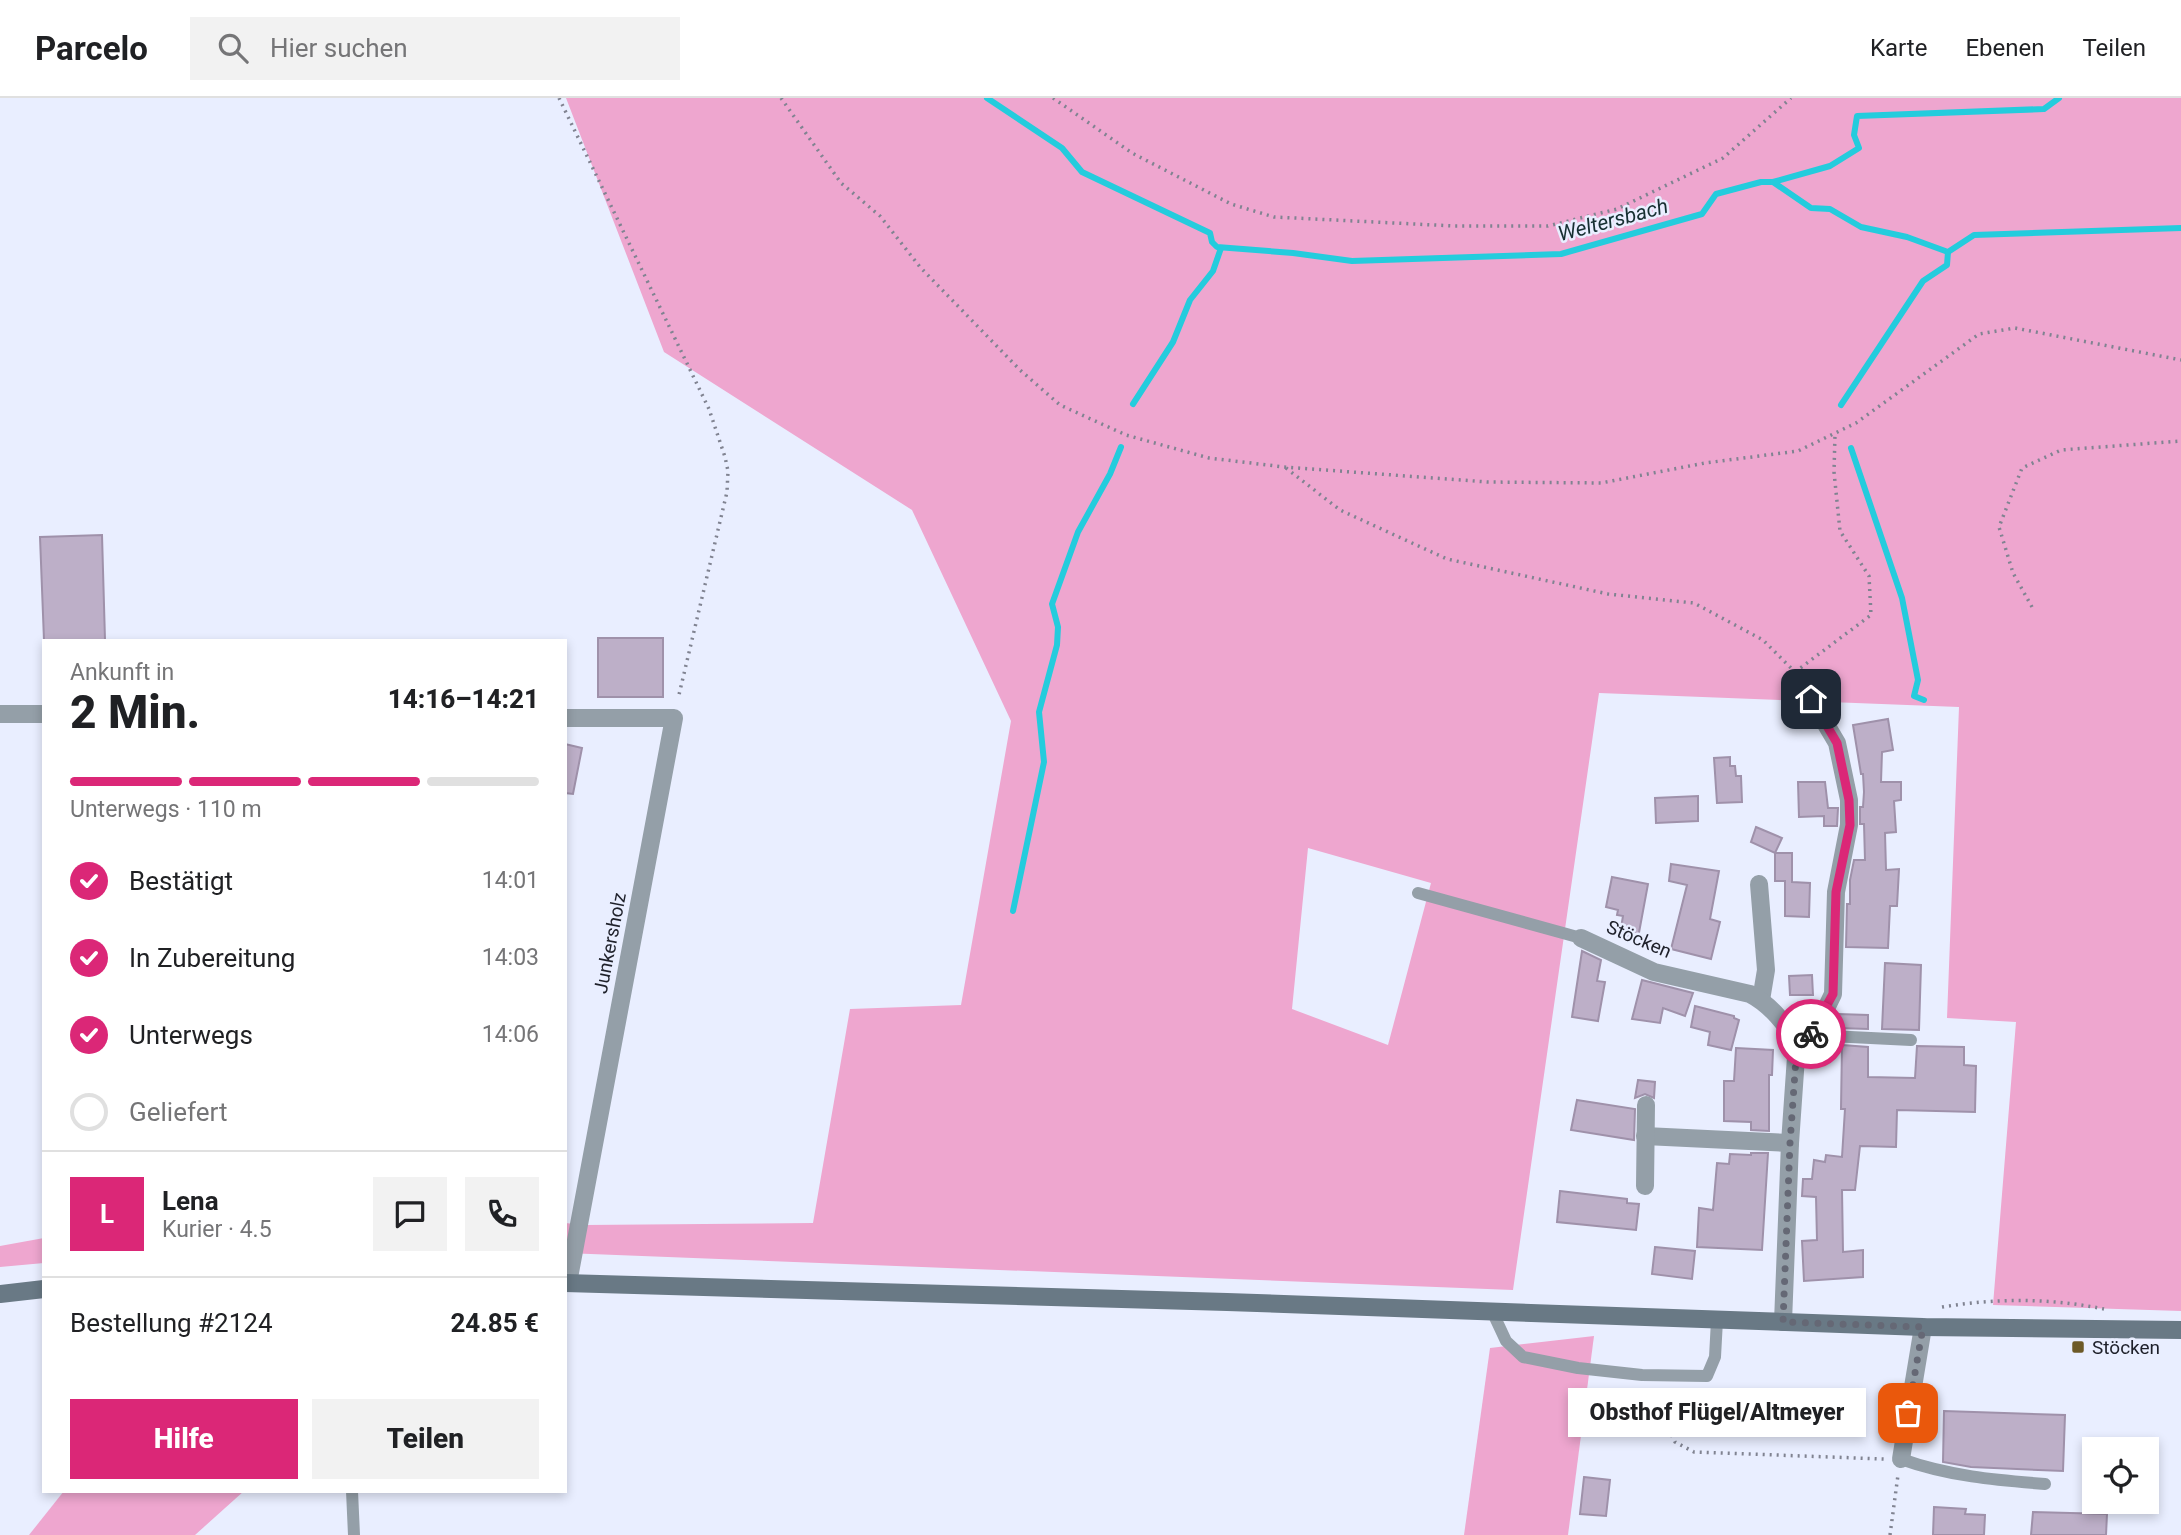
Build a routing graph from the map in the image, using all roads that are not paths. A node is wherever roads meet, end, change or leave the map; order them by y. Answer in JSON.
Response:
{"nodes":[{"id":1,"x":1811,"y":699,"type":"road end"},
{"id":2,"x":0,"y":714,"type":"edge"},
{"id":3,"x":42,"y":714,"type":"edge"},
{"id":4,"x":567,"y":718,"type":"edge"},
{"id":5,"x":1759,"y":884,"type":"dead end"},
{"id":6,"x":1418,"y":893,"type":"dead end"},
{"id":7,"x":1581,"y":938,"type":"joint"},
{"id":8,"x":1761,"y":1000,"type":"junction"},
{"id":9,"x":1911,"y":1040,"type":"dead end"},
{"id":10,"x":1806,"y":1042,"type":"junction"},
{"id":11,"x":1646,"y":1105,"type":"dead end"},
{"id":12,"x":1645,"y":1136,"type":"junction"},
{"id":13,"x":1790,"y":1143,"type":"junction"},
{"id":14,"x":1645,"y":1186,"type":"dead end"},
{"id":15,"x":567,"y":1283,"type":"edge"},
{"id":16,"x":42,"y":1289,"type":"edge"},
{"id":17,"x":0,"y":1294,"type":"edge"},
{"id":18,"x":1492,"y":1311,"type":"junction"},
{"id":19,"x":1717,"y":1320,"type":"junction"},
{"id":20,"x":1783,"y":1322,"type":"junction"},
{"id":21,"x":1923,"y":1327,"type":"junction"},
{"id":22,"x":2181,"y":1330,"type":"edge"},
{"id":23,"x":1901,"y":1460,"type":"joint"},
{"id":24,"x":2045,"y":1485,"type":"dead end"},
{"id":25,"x":352,"y":1493,"type":"edge"},
{"id":26,"x":354,"y":1535,"type":"edge"}],
"edges":[{"from":1,"to":10,"type":"street"},
{"from":2,"to":3,"type":"street"},
{"from":4,"to":15,"type":"street","name":"Junkersholz"},
{"from":5,"to":8,"type":"street"},
{"from":6,"to":7,"type":"lane"},
{"from":7,"to":8,"type":"street","name":"Stöcken"},
{"from":8,"to":10,"type":"street","name":"Stöcken"},
{"from":9,"to":10,"type":"lane"},
{"from":10,"to":13,"type":"street"},
{"from":11,"to":12,"type":"street"},
{"from":12,"to":13,"type":"street"},
{"from":12,"to":14,"type":"street"},
{"from":13,"to":20,"type":"street"},
{"from":15,"to":18,"type":"main road"},
{"from":16,"to":17,"type":"main road"},
{"from":18,"to":19,"type":"main road"},
{"from":18,"to":19,"type":"lane"},
{"from":19,"to":20,"type":"main road"},
{"from":20,"to":21,"type":"main road"},
{"from":21,"to":22,"type":"main road"},
{"from":21,"to":23,"type":"street"},
{"from":23,"to":24,"type":"lane"},
{"from":25,"to":26,"type":"lane"}]}
